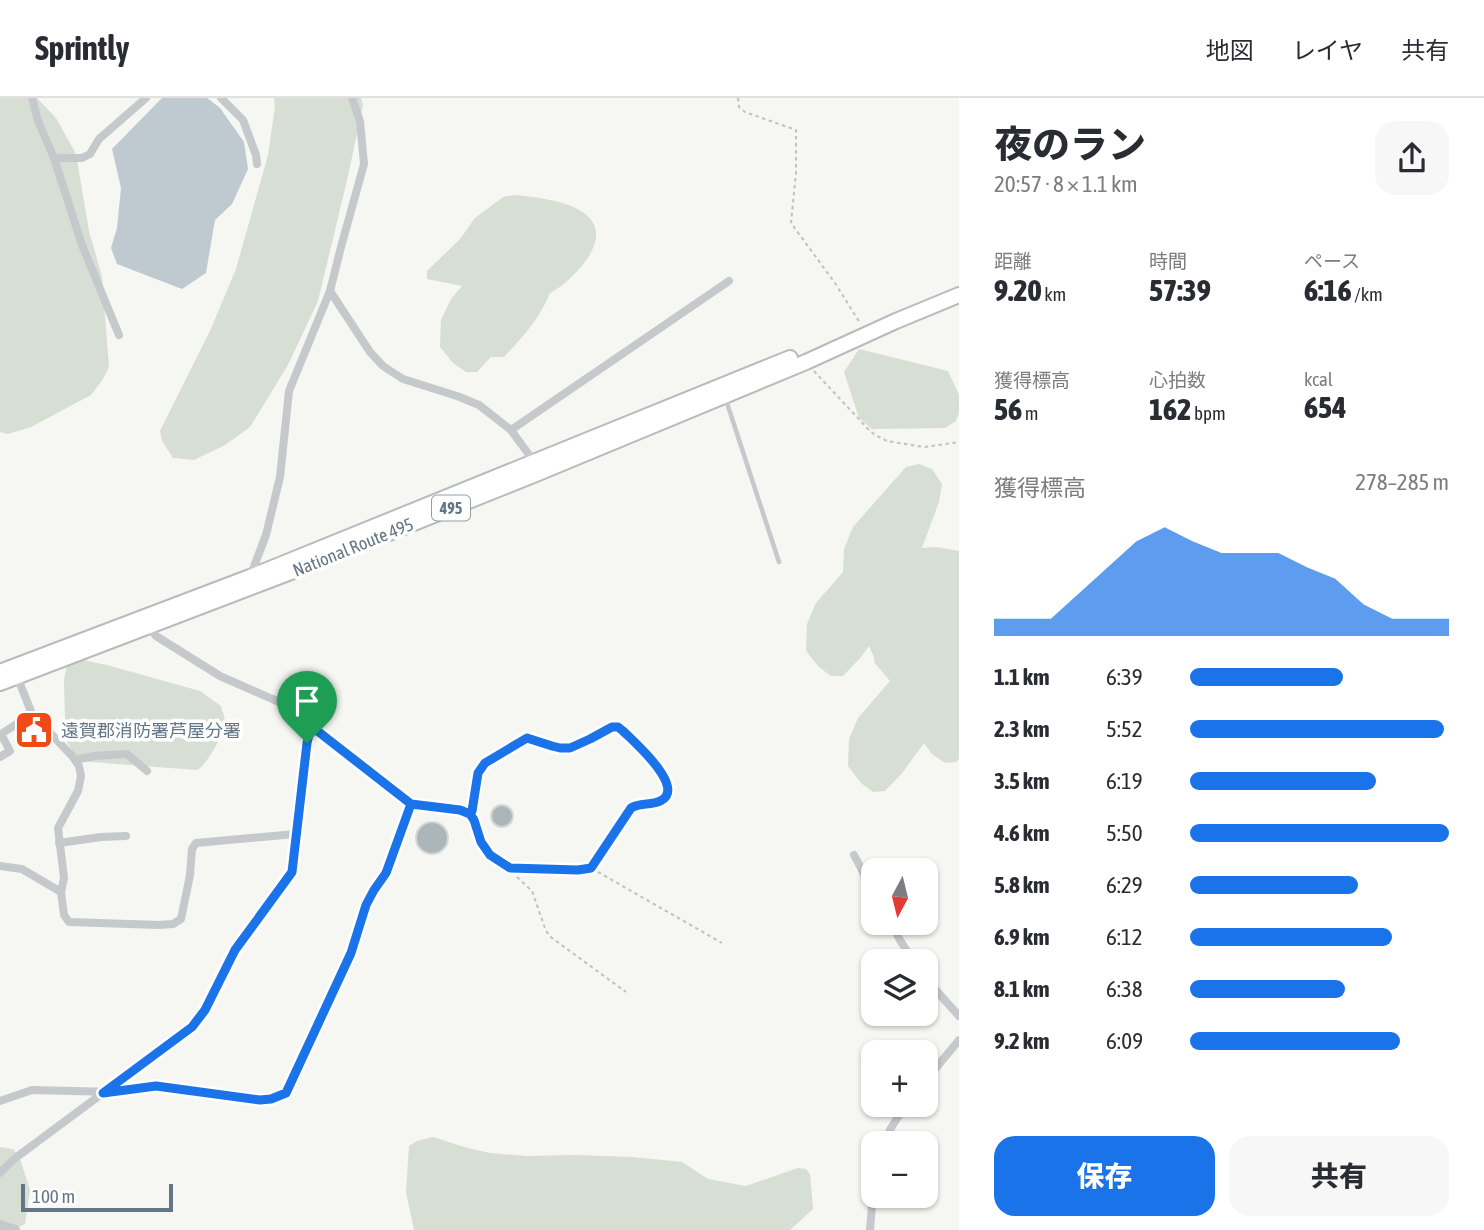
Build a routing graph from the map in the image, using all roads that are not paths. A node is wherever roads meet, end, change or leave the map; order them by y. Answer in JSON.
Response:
{"nodes":[{"id":1,"x":32,"y":98,"type":"edge"},
{"id":2,"x":146,"y":98,"type":"edge"},
{"id":3,"x":221,"y":98,"type":"edge"},
{"id":4,"x":352,"y":98,"type":"edge"},
{"id":5,"x":54,"y":158,"type":"junction"},
{"id":6,"x":257,"y":164,"type":"dead end"},
{"id":7,"x":729,"y":281,"type":"dead end"},
{"id":8,"x":330,"y":291,"type":"junction"},
{"id":9,"x":959,"y":295,"type":"edge"},
{"id":10,"x":896,"y":321,"type":"junction"},
{"id":11,"x":120,"y":335,"type":"dead end"},
{"id":12,"x":725,"y":396,"type":"junction"},
{"id":13,"x":511,"y":430,"type":"junction"},
{"id":14,"x":535,"y":463,"type":"junction"},
{"id":15,"x":779,"y":562,"type":"dead end"},
{"id":16,"x":250,"y":577,"type":"junction"},
{"id":17,"x":148,"y":626,"type":"junction"},
{"id":18,"x":0,"y":672,"type":"edge"},
{"id":19,"x":17,"y":676,"type":"junction"},
{"id":20,"x":0,"y":683,"type":"edge"},
{"id":21,"x":32,"y":714,"type":"junction"},
{"id":22,"x":311,"y":726,"type":"junction"},
{"id":23,"x":0,"y":757,"type":"edge"},
{"id":24,"x":75,"y":760,"type":"junction"},
{"id":25,"x":147,"y":771,"type":"dead end"},
{"id":26,"x":411,"y":804,"type":"junction"},
{"id":27,"x":470,"y":814,"type":"junction"},
{"id":28,"x":295,"y":834,"type":"junction"},
{"id":29,"x":126,"y":836,"type":"dead end"},
{"id":30,"x":60,"y":842,"type":"junction"},
{"id":31,"x":854,"y":855,"type":"dead end"},
{"id":32,"x":0,"y":866,"type":"edge"},
{"id":33,"x":861,"y":868,"type":"edge"},
{"id":34,"x":61,"y":892,"type":"junction"},
{"id":35,"x":938,"y":992,"type":"edge"},
{"id":36,"x":959,"y":1016,"type":"edge"},
{"id":37,"x":959,"y":1040,"type":"edge"},
{"id":38,"x":938,"y":1065,"type":"edge"},
{"id":39,"x":103,"y":1093,"type":"junction"},
{"id":40,"x":0,"y":1101,"type":"edge"},
{"id":41,"x":0,"y":1173,"type":"edge"},
{"id":42,"x":872,"y":1208,"type":"edge"},
{"id":43,"x":0,"y":1225,"type":"edge"},
{"id":44,"x":15,"y":1230,"type":"edge"},
{"id":45,"x":870,"y":1230,"type":"edge"}],
"edges":[{"from":1,"to":5,"type":"street"},
{"from":2,"to":5,"type":"street"},
{"from":3,"to":6,"type":"street"},
{"from":4,"to":8,"type":"street"},
{"from":5,"to":11,"type":"street"},
{"from":7,"to":13,"type":"street"},
{"from":8,"to":13,"type":"street"},
{"from":8,"to":16,"type":"street"},
{"from":9,"to":10,"type":"highway","name":"National Route 495","number":"495"},
{"from":10,"to":12,"type":"highway","name":"National Route 495","number":"495"},
{"from":10,"to":14,"type":"highway","name":"National Route 495","number":"495"},
{"from":12,"to":15,"type":"lane"},
{"from":12,"to":17,"type":"highway","name":"National Route 495","number":"495"},
{"from":13,"to":14,"type":"street"},
{"from":14,"to":16,"type":"highway","name":"National Route 495","number":"495"},
{"from":16,"to":18,"type":"highway","name":"National Route 495","number":"495"},
{"from":17,"to":19,"type":"highway","name":"National Route 495","number":"495"},
{"from":17,"to":22,"type":"street"},
{"from":19,"to":20,"type":"highway","name":"National Route 495","number":"495"},
{"from":19,"to":21,"type":"street"},
{"from":21,"to":23,"type":"street"},
{"from":21,"to":24,"type":"street"},
{"from":22,"to":26,"type":"street"},
{"from":22,"to":28,"type":"street"},
{"from":24,"to":25,"type":"street"},
{"from":24,"to":30,"type":"street"},
{"from":26,"to":27,"type":"street"},
{"from":26,"to":39,"type":"street"},
{"from":27,"to":27,"type":"street"},
{"from":28,"to":34,"type":"street"},
{"from":28,"to":39,"type":"street"},
{"from":29,"to":30,"type":"street"},
{"from":30,"to":34,"type":"street"},
{"from":31,"to":33,"type":"street"},
{"from":32,"to":34,"type":"street"},
{"from":35,"to":36,"type":"street"},
{"from":37,"to":38,"type":"street"},
{"from":39,"to":40,"type":"street"},
{"from":39,"to":41,"type":"street"},
{"from":42,"to":45,"type":"street"},
{"from":43,"to":44,"type":"street"}]}
